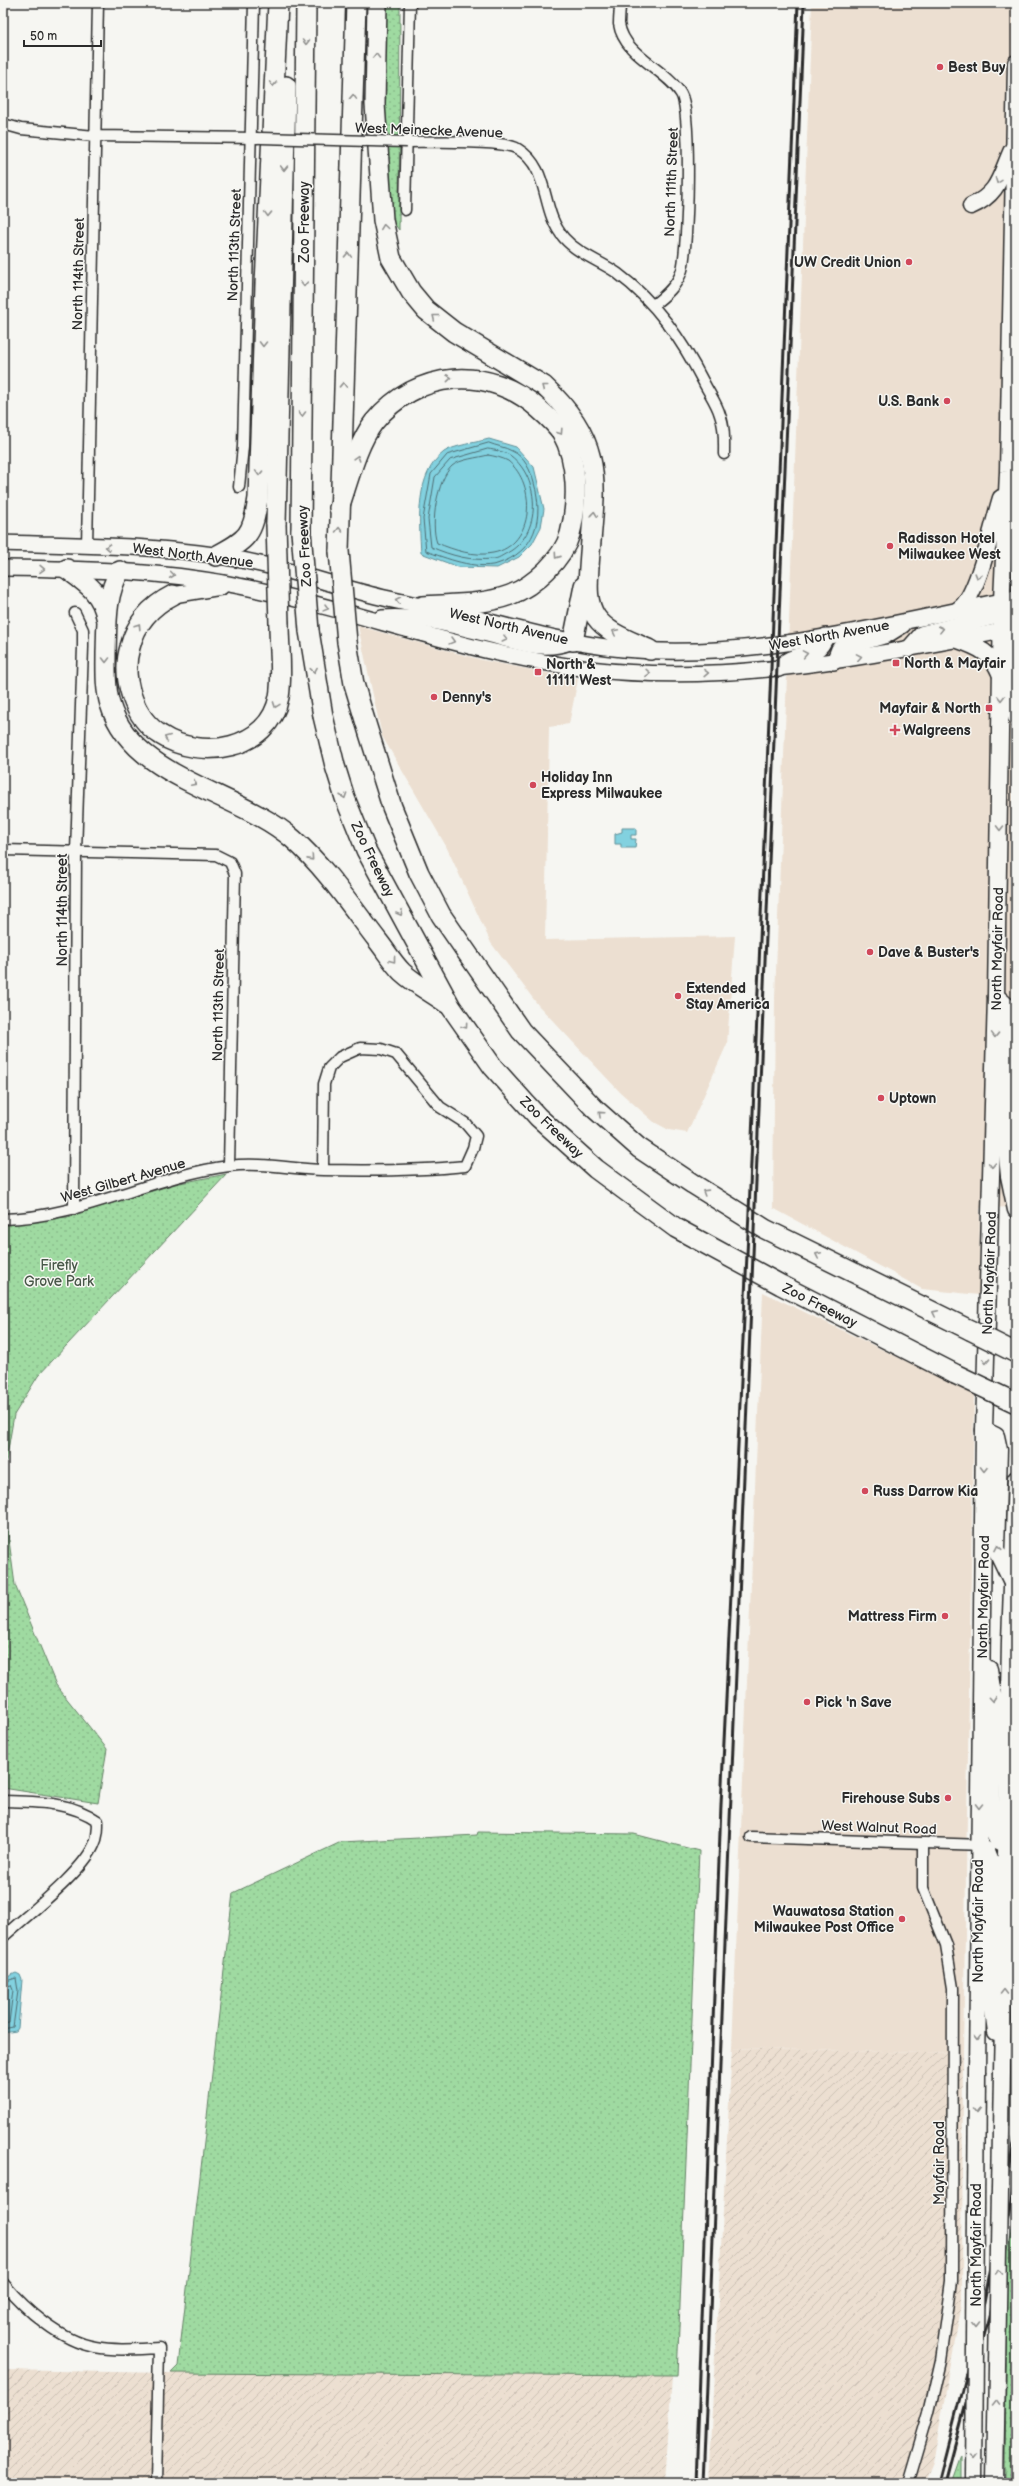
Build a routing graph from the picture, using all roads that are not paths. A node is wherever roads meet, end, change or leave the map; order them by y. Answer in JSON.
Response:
{"nodes":[{"id":1,"x":98,"y":3,"type":"edge"},
{"id":2,"x":254,"y":3,"type":"edge"},
{"id":3,"x":278,"y":3,"type":"edge"},
{"id":4,"x":288,"y":3,"type":"edge"},
{"id":5,"x":306,"y":3,"type":"edge"},
{"id":6,"x":356,"y":3,"type":"edge"},
{"id":7,"x":377,"y":3,"type":"edge"},
{"id":8,"x":410,"y":3,"type":"edge"},
{"id":9,"x":620,"y":3,"type":"edge"},
{"id":10,"x":1016,"y":63,"type":"edge"},
{"id":11,"x":3,"y":124,"type":"edge"},
{"id":12,"x":95,"y":136,"type":"junction"},
{"id":13,"x":256,"y":138,"type":"junction"},
{"id":14,"x":407,"y":142,"type":"junction"},
{"id":15,"x":1014,"y":145,"type":"junction"},
{"id":16,"x":971,"y":206,"type":"dead end"},
{"id":17,"x":1015,"y":209,"type":"edge"},
{"id":18,"x":405,"y":210,"type":"dead end"},
{"id":19,"x":653,"y":305,"type":"junction"},
{"id":20,"x":724,"y":454,"type":"dead end"},
{"id":21,"x":1008,"y":472,"type":"junction"},
{"id":22,"x":239,"y":487,"type":"dead end"},
{"id":23,"x":1016,"y":494,"type":"edge"},
{"id":24,"x":339,"y":508,"type":"junction"},
{"id":25,"x":3,"y":543,"type":"edge"},
{"id":26,"x":87,"y":546,"type":"junction"},
{"id":27,"x":161,"y":549,"type":"junction"},
{"id":28,"x":590,"y":553,"type":"junction"},
{"id":29,"x":216,"y":556,"type":"junction"},
{"id":30,"x":3,"y":568,"type":"edge"},
{"id":31,"x":67,"y":569,"type":"junction"},
{"id":32,"x":120,"y":570,"type":"junction"},
{"id":33,"x":236,"y":585,"type":"junction"},
{"id":34,"x":173,"y":596,"type":"joint"},
{"id":35,"x":423,"y":606,"type":"junction"},
{"id":36,"x":959,"y":609,"type":"junction"},
{"id":37,"x":75,"y":613,"type":"dead end"},
{"id":38,"x":1011,"y":617,"type":"edge"},
{"id":39,"x":370,"y":619,"type":"junction"},
{"id":40,"x":911,"y":620,"type":"junction"},
{"id":41,"x":106,"y":621,"type":"junction"},
{"id":42,"x":826,"y":636,"type":"junction"},
{"id":43,"x":958,"y":640,"type":"junction"},
{"id":44,"x":573,"y":641,"type":"junction"},
{"id":45,"x":909,"y":648,"type":"junction"},
{"id":46,"x":650,"y":650,"type":"junction"},
{"id":47,"x":834,"y":662,"type":"junction"},
{"id":48,"x":567,"y":666,"type":"junction"},
{"id":49,"x":779,"y":669,"type":"junction"},
{"id":50,"x":1001,"y":677,"type":"junction"},
{"id":51,"x":1016,"y":717,"type":"edge"},
{"id":52,"x":3,"y":850,"type":"edge"},
{"id":53,"x":76,"y":852,"type":"junction"},
{"id":54,"x":996,"y":996,"type":"junction"},
{"id":55,"x":451,"y":1007,"type":"junction"},
{"id":56,"x":229,"y":1166,"type":"junction"},
{"id":57,"x":322,"y":1170,"type":"junction"},
{"id":58,"x":74,"y":1209,"type":"junction"},
{"id":59,"x":1016,"y":1210,"type":"edge"},
{"id":60,"x":3,"y":1219,"type":"edge"},
{"id":61,"x":1016,"y":1353,"type":"edge"},
{"id":62,"x":1016,"y":1403,"type":"edge"},
{"id":63,"x":984,"y":1430,"type":"junction"},
{"id":64,"x":1016,"y":1479,"type":"edge"},
{"id":65,"x":1012,"y":1584,"type":"junction"},
{"id":66,"x":982,"y":1633,"type":"junction"},
{"id":67,"x":3,"y":1801,"type":"edge"},
{"id":68,"x":751,"y":1837,"type":"dead end"},
{"id":69,"x":923,"y":1843,"type":"junction"},
{"id":70,"x":978,"y":1845,"type":"junction"},
{"id":71,"x":1007,"y":1845,"type":"junction"},
{"id":72,"x":3,"y":1937,"type":"edge"},
{"id":73,"x":1002,"y":2069,"type":"junction"},
{"id":74,"x":3,"y":2283,"type":"edge"},
{"id":75,"x":156,"y":2483,"type":"edge"},
{"id":76,"x":908,"y":2483,"type":"edge"},
{"id":77,"x":974,"y":2483,"type":"edge"},
{"id":78,"x":995,"y":2483,"type":"edge"}],
"edges":[{"from":1,"to":12,"type":"street","name":"North 114th Street"},
{"from":2,"to":13,"type":"street","name":"North 113th Street"},
{"from":3,"to":29,"type":"highway","one_way":true},
{"from":4,"to":34,"type":"highway","one_way":true,"bridge":true},
{"from":5,"to":55,"type":"highway","name":"Zoo Freeway","one_way":true,"bridge":true},
{"from":24,"to":6,"type":"highway","one_way":true},
{"from":28,"to":7,"type":"highway","one_way":true},
{"from":8,"to":14,"type":"street"},
{"from":9,"to":19,"type":"street","name":"North 111th Street"},
{"from":10,"to":15,"type":"main road","name":"North Mayfair Road"},
{"from":11,"to":12,"type":"street","name":"West Meinecke Avenue"},
{"from":12,"to":13,"type":"street","name":"West Meinecke Avenue"},
{"from":12,"to":26,"type":"street","name":"North 114th Street"},
{"from":13,"to":14,"type":"street","name":"West Meinecke Avenue","bridge":true},
{"from":13,"to":22,"type":"street","name":"North 113th Street"},
{"from":14,"to":18,"type":"street"},
{"from":14,"to":19,"type":"street","name":"West Meinecke Avenue"},
{"from":15,"to":16,"type":"main road","one_way":true},
{"from":15,"to":17,"type":"main road","name":"North Mayfair Road"},
{"from":17,"to":21,"type":"main road","name":"North Mayfair Road"},
{"from":19,"to":20,"type":"street","name":"West Meinecke Avenue"},
{"from":21,"to":23,"type":"main road"},
{"from":21,"to":36,"type":"main road","one_way":true},
{"from":21,"to":38,"type":"main road","name":"North Mayfair Road"},
{"from":24,"to":35,"type":"highway","one_way":true},
{"from":61,"to":24,"type":"highway","one_way":true,"bridge":true},
{"from":25,"to":26,"type":"main road","name":"West North Avenue"},
{"from":27,"to":26,"type":"main road","name":"West North Avenue","one_way":true},
{"from":27,"to":29,"type":"main road","name":"West North Avenue"},
{"from":27,"to":32,"type":"main road"},
{"from":28,"to":44,"type":"highway"},
{"from":46,"to":28,"type":"highway","one_way":true},
{"from":35,"to":29,"type":"main road","name":"West North Avenue","one_way":true},
{"from":30,"to":31,"type":"main road","name":"West North Avenue","one_way":true},
{"from":31,"to":32,"type":"main road","name":"West North Avenue"},
{"from":31,"to":41,"type":"highway"},
{"from":32,"to":33,"type":"main road","name":"West North Avenue","one_way":true},
{"from":32,"to":41,"type":"highway"},
{"from":33,"to":34,"type":"main road"},
{"from":33,"to":39,"type":"main road","name":"West North Avenue","one_way":true},
{"from":35,"to":44,"type":"main road","name":"West North Avenue"},
{"from":36,"to":38,"type":"main road","name":"West North Avenue"},
{"from":36,"to":40,"type":"main road","name":"West North Avenue"},
{"from":37,"to":53,"type":"street","name":"North 114th Street"},
{"from":38,"to":43,"type":"main road","name":"West North Avenue"},
{"from":45,"to":38,"type":"main road","one_way":true},
{"from":38,"to":50,"type":"main road","name":"North Mayfair Road"},
{"from":38,"to":51,"type":"main road"},
{"from":39,"to":44,"type":"main road","one_way":true},
{"from":39,"to":48,"type":"main road","name":"West North Avenue","one_way":true},
{"from":40,"to":42,"type":"main road","name":"West North Avenue"},
{"from":40,"to":47,"type":"main road"},
{"from":41,"to":55,"type":"highway","one_way":true},
{"from":42,"to":46,"type":"main road","name":"West North Avenue"},
{"from":49,"to":42,"type":"main road","one_way":true},
{"from":43,"to":45,"type":"main road","name":"West North Avenue"},
{"from":43,"to":50,"type":"main road"},
{"from":44,"to":46,"type":"main road","name":"West North Avenue"},
{"from":44,"to":48,"type":"main road"},
{"from":47,"to":45,"type":"main road","name":"West North Avenue","one_way":true},
{"from":47,"to":49,"type":"main road","name":"West North Avenue"},
{"from":48,"to":49,"type":"main road","name":"West North Avenue","one_way":true},
{"from":50,"to":54,"type":"main road","name":"North Mayfair Road","one_way":true},
{"from":52,"to":53,"type":"street"},
{"from":53,"to":56,"type":"street","name":"North 113th Street"},
{"from":53,"to":58,"type":"street","name":"North 114th Street"},
{"from":54,"to":59,"type":"main road"},
{"from":54,"to":63,"type":"main road","name":"North Mayfair Road","one_way":true},
{"from":55,"to":62,"type":"highway","name":"Zoo Freeway","one_way":true,"bridge":true},
{"from":56,"to":57,"type":"street","name":"West Gilbert Avenue"},
{"from":56,"to":58,"type":"street","name":"West Gilbert Avenue"},
{"from":57,"to":57,"type":"street","name":"West Gilbert Avenue"},
{"from":58,"to":60,"type":"street","name":"West Gilbert Avenue"},
{"from":65,"to":63,"type":"main road","one_way":true},
{"from":63,"to":66,"type":"main road","name":"North Mayfair Road","one_way":true},
{"from":64,"to":65,"type":"main road","name":"North Mayfair Road"},
{"from":65,"to":71,"type":"main road","name":"North Mayfair Road"},
{"from":66,"to":70,"type":"main road","name":"North Mayfair Road","one_way":true},
{"from":66,"to":71,"type":"main road","one_way":true},
{"from":67,"to":72,"type":"street"},
{"from":68,"to":69,"type":"street","name":"West Walnut Road"},
{"from":69,"to":70,"type":"street","name":"West Walnut Road"},
{"from":69,"to":76,"type":"street","name":"Mayfair Road"},
{"from":70,"to":71,"type":"street","name":"West Walnut Road"},
{"from":70,"to":73,"type":"main road"},
{"from":70,"to":77,"type":"main road","name":"North Mayfair Road","one_way":true,"bridge":true},
{"from":73,"to":71,"type":"main road","name":"North Mayfair Road","one_way":true},
{"from":78,"to":73,"type":"main road","name":"North Mayfair Road","one_way":true,"bridge":true},
{"from":74,"to":75,"type":"street"}]}
